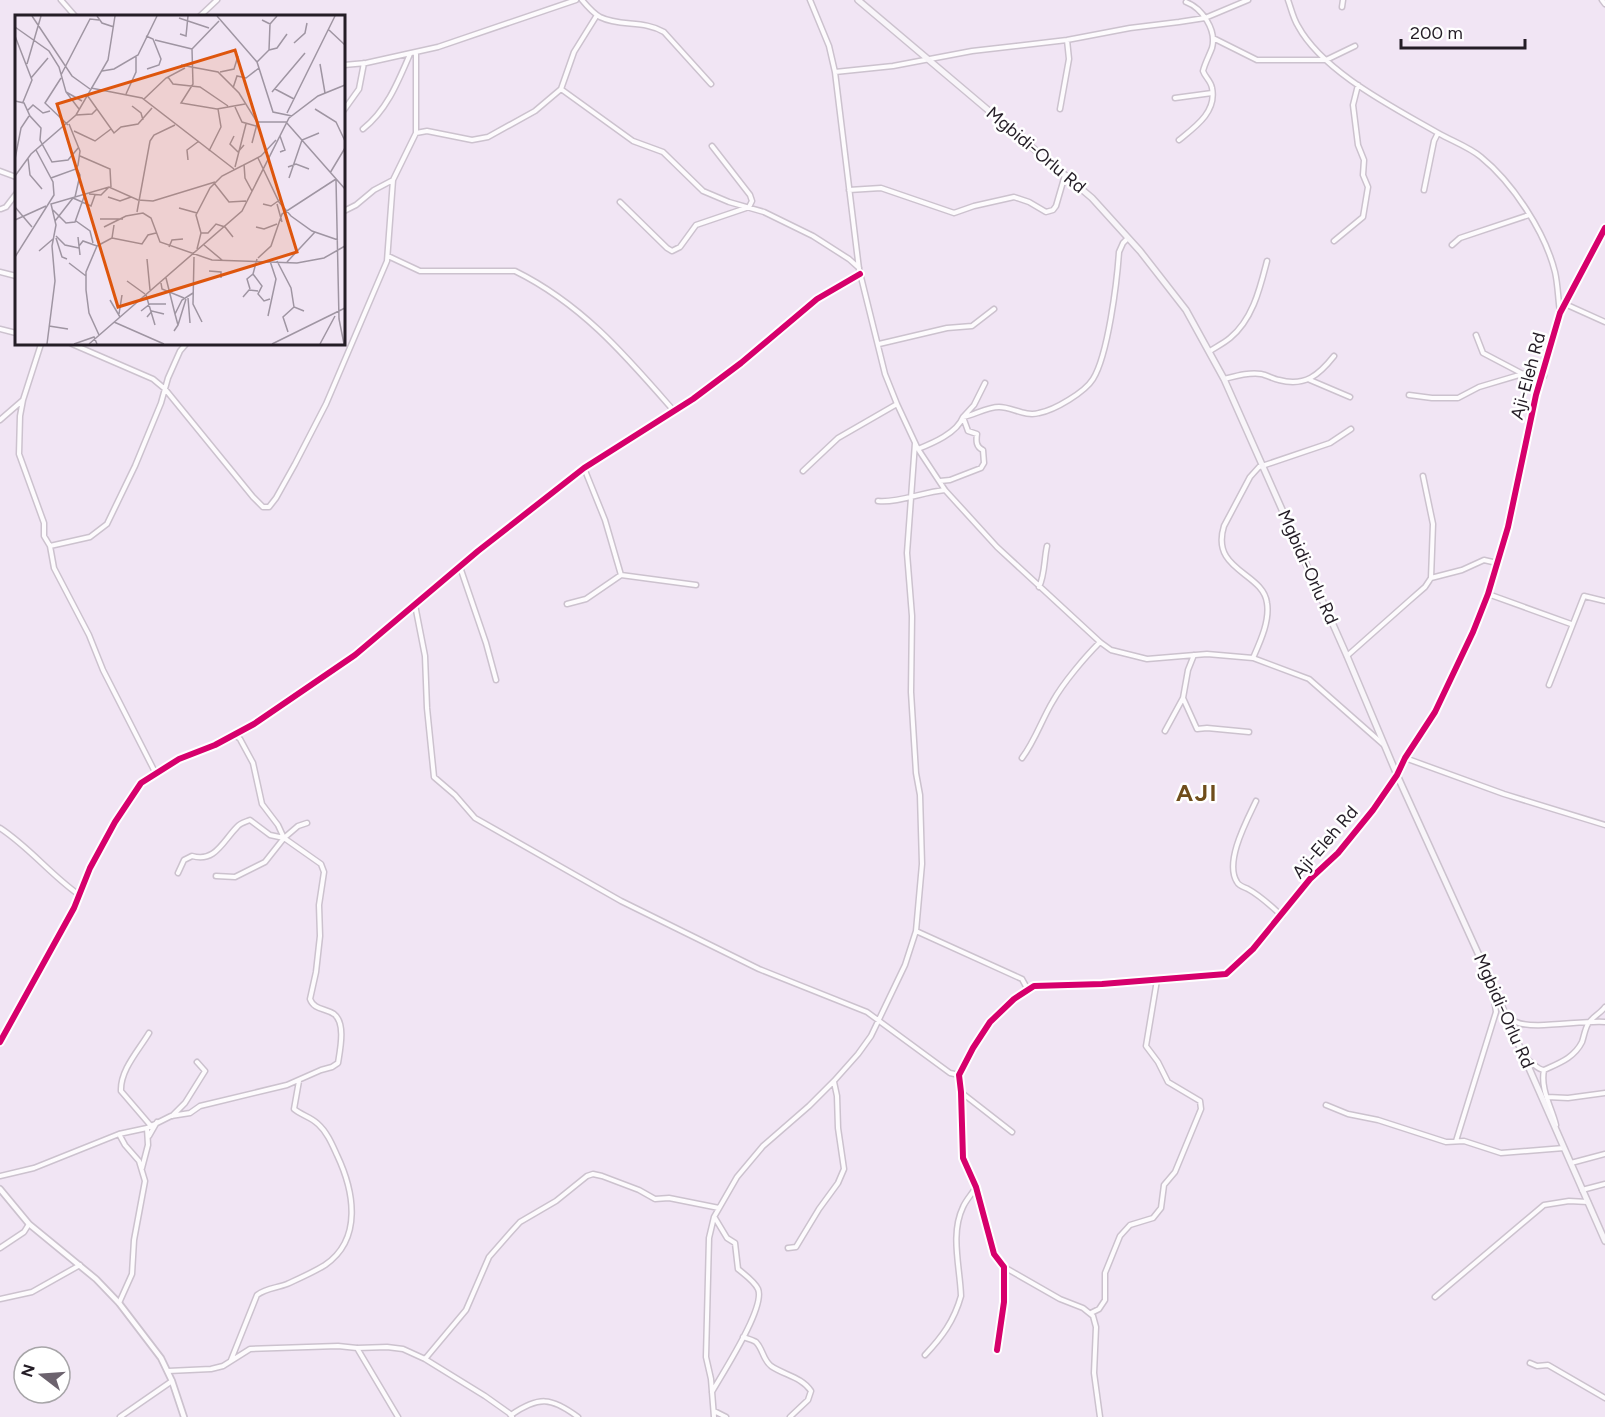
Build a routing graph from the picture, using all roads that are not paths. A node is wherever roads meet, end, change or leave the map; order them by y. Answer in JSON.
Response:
{"nodes":[{"id":1,"x":61,"y":0,"type":"edge"},
{"id":2,"x":217,"y":0,"type":"edge"},
{"id":3,"x":576,"y":0,"type":"edge"},
{"id":4,"x":582,"y":0,"type":"edge"},
{"id":5,"x":810,"y":0,"type":"edge"},
{"id":6,"x":858,"y":0,"type":"edge"},
{"id":7,"x":1248,"y":0,"type":"edge"},
{"id":8,"x":1288,"y":0,"type":"edge"},
{"id":9,"x":1343,"y":0,"type":"edge"},
{"id":10,"x":1602,"y":0,"type":"edge"},
{"id":11,"x":1186,"y":2,"type":"dead end"},
{"id":12,"x":1605,"y":4,"type":"edge"},
{"id":13,"x":1342,"y":7,"type":"dead end"},
{"id":14,"x":74,"y":15,"type":"edge"},
{"id":15,"x":202,"y":15,"type":"edge"},
{"id":16,"x":597,"y":15,"type":"junction"},
{"id":17,"x":1205,"y":18,"type":"junction"},
{"id":18,"x":1213,"y":38,"type":"junction"},
{"id":19,"x":1067,"y":40,"type":"junction"},
{"id":20,"x":1355,"y":46,"type":"dead end"},
{"id":21,"x":416,"y":53,"type":"junction"},
{"id":22,"x":410,"y":54,"type":"junction"},
{"id":23,"x":927,"y":58,"type":"junction"},
{"id":24,"x":1326,"y":60,"type":"junction"},
{"id":25,"x":364,"y":63,"type":"junction"},
{"id":26,"x":345,"y":64,"type":"edge"},
{"id":27,"x":835,"y":72,"type":"junction"},
{"id":28,"x":711,"y":84,"type":"dead end"},
{"id":29,"x":1358,"y":85,"type":"junction"},
{"id":30,"x":561,"y":89,"type":"junction"},
{"id":31,"x":1212,"y":93,"type":"junction"},
{"id":32,"x":1175,"y":98,"type":"dead end"},
{"id":33,"x":345,"y":109,"type":"edge"},
{"id":34,"x":1060,"y":109,"type":"dead end"},
{"id":35,"x":363,"y":129,"type":"dead end"},
{"id":36,"x":416,"y":133,"type":"junction"},
{"id":37,"x":1438,"y":133,"type":"junction"},
{"id":38,"x":1179,"y":140,"type":"dead end"},
{"id":39,"x":712,"y":146,"type":"dead end"},
{"id":40,"x":0,"y":171,"type":"edge"},
{"id":41,"x":1065,"y":175,"type":"junction"},
{"id":42,"x":15,"y":177,"type":"edge"},
{"id":43,"x":393,"y":180,"type":"junction"},
{"id":44,"x":849,"y":190,"type":"junction"},
{"id":45,"x":1424,"y":190,"type":"dead end"},
{"id":46,"x":15,"y":195,"type":"edge"},
{"id":47,"x":620,"y":201,"type":"dead end"},
{"id":48,"x":749,"y":207,"type":"junction"},
{"id":49,"x":1,"y":209,"type":"edge"},
{"id":50,"x":345,"y":210,"type":"edge"},
{"id":51,"x":1529,"y":215,"type":"junction"},
{"id":52,"x":1605,"y":228,"type":"edge"},
{"id":53,"x":1128,"y":238,"type":"junction"},
{"id":54,"x":1334,"y":241,"type":"dead end"},
{"id":55,"x":1452,"y":245,"type":"dead end"},
{"id":56,"x":388,"y":256,"type":"junction"},
{"id":57,"x":1267,"y":261,"type":"dead end"},
{"id":58,"x":860,"y":271,"type":"junction"},
{"id":59,"x":0,"y":272,"type":"edge"},
{"id":60,"x":15,"y":276,"type":"edge"},
{"id":61,"x":1565,"y":304,"type":"junction"},
{"id":62,"x":994,"y":309,"type":"dead end"},
{"id":63,"x":1560,"y":313,"type":"junction"},
{"id":64,"x":1605,"y":322,"type":"edge"},
{"id":65,"x":0,"y":329,"type":"edge"},
{"id":66,"x":15,"y":333,"type":"edge"},
{"id":67,"x":1476,"y":335,"type":"dead end"},
{"id":68,"x":879,"y":344,"type":"junction"},
{"id":69,"x":41,"y":345,"type":"edge"},
{"id":70,"x":74,"y":345,"type":"edge"},
{"id":71,"x":185,"y":345,"type":"edge"},
{"id":72,"x":1210,"y":351,"type":"junction"},
{"id":73,"x":1334,"y":356,"type":"dead end"},
{"id":74,"x":1524,"y":374,"type":"junction"},
{"id":75,"x":1544,"y":376,"type":"junction"},
{"id":76,"x":1224,"y":379,"type":"junction"},
{"id":77,"x":1310,"y":380,"type":"junction"},
{"id":78,"x":985,"y":383,"type":"dead end"},
{"id":79,"x":165,"y":389,"type":"junction"},
{"id":80,"x":1409,"y":395,"type":"dead end"},
{"id":81,"x":1350,"y":397,"type":"dead end"},
{"id":82,"x":23,"y":400,"type":"junction"},
{"id":83,"x":897,"y":404,"type":"junction"},
{"id":84,"x":674,"y":411,"type":"junction"},
{"id":85,"x":963,"y":417,"type":"junction"},
{"id":86,"x":0,"y":420,"type":"edge"},
{"id":87,"x":1351,"y":429,"type":"dead end"},
{"id":88,"x":915,"y":443,"type":"junction"},
{"id":89,"x":918,"y":449,"type":"junction"},
{"id":90,"x":1263,"y":465,"type":"junction"},
{"id":91,"x":584,"y":468,"type":"junction"},
{"id":92,"x":803,"y":471,"type":"dead end"},
{"id":93,"x":1423,"y":476,"type":"dead end"},
{"id":94,"x":940,"y":481,"type":"junction"},
{"id":95,"x":945,"y":490,"type":"junction"},
{"id":96,"x":912,"y":495,"type":"junction"},
{"id":97,"x":878,"y":501,"type":"dead end"},
{"id":98,"x":50,"y":546,"type":"junction"},
{"id":99,"x":1047,"y":546,"type":"dead end"},
{"id":100,"x":1497,"y":563,"type":"junction"},
{"id":101,"x":460,"y":567,"type":"junction"},
{"id":102,"x":621,"y":575,"type":"junction"},
{"id":103,"x":1431,"y":578,"type":"junction"},
{"id":104,"x":696,"y":585,"type":"dead end"},
{"id":105,"x":1039,"y":587,"type":"junction"},
{"id":106,"x":1488,"y":594,"type":"junction"},
{"id":107,"x":1605,"y":601,"type":"edge"},
{"id":108,"x":415,"y":604,"type":"junction"},
{"id":109,"x":567,"y":604,"type":"dead end"},
{"id":110,"x":1571,"y":624,"type":"junction"},
{"id":111,"x":1100,"y":642,"type":"junction"},
{"id":112,"x":1194,"y":655,"type":"junction"},
{"id":113,"x":1347,"y":656,"type":"junction"},
{"id":114,"x":1253,"y":658,"type":"junction"},
{"id":115,"x":496,"y":680,"type":"dead end"},
{"id":116,"x":1549,"y":685,"type":"dead end"},
{"id":117,"x":1183,"y":698,"type":"junction"},
{"id":118,"x":1165,"y":731,"type":"dead end"},
{"id":119,"x":1249,"y":732,"type":"dead end"},
{"id":120,"x":235,"y":735,"type":"junction"},
{"id":121,"x":1384,"y":746,"type":"junction"},
{"id":122,"x":1022,"y":758,"type":"dead end"},
{"id":123,"x":1405,"y":758,"type":"junction"},
{"id":124,"x":155,"y":772,"type":"junction"},
{"id":125,"x":1397,"y":775,"type":"junction"},
{"id":126,"x":1256,"y":801,"type":"dead end"},
{"id":127,"x":307,"y":824,"type":"dead end"},
{"id":128,"x":1605,"y":825,"type":"edge"},
{"id":129,"x":0,"y":828,"type":"edge"},
{"id":130,"x":284,"y":838,"type":"junction"},
{"id":131,"x":178,"y":873,"type":"dead end"},
{"id":132,"x":216,"y":876,"type":"dead end"},
{"id":133,"x":78,"y":894,"type":"junction"},
{"id":134,"x":1282,"y":916,"type":"junction"},
{"id":135,"x":916,"y":931,"type":"junction"},
{"id":136,"x":1157,"y":980,"type":"junction"},
{"id":137,"x":1492,"y":984,"type":"junction"},
{"id":138,"x":1028,"y":990,"type":"junction"},
{"id":139,"x":1605,"y":1007,"type":"edge"},
{"id":140,"x":1504,"y":1012,"type":"junction"},
{"id":141,"x":1590,"y":1020,"type":"junction"},
{"id":142,"x":879,"y":1022,"type":"junction"},
{"id":143,"x":1605,"y":1022,"type":"edge"},
{"id":144,"x":149,"y":1033,"type":"dead end"},
{"id":145,"x":0,"y":1042,"type":"edge"},
{"id":146,"x":1524,"y":1058,"type":"junction"},
{"id":147,"x":197,"y":1062,"type":"dead end"},
{"id":148,"x":1544,"y":1070,"type":"junction"},
{"id":149,"x":959,"y":1075,"type":"junction"},
{"id":150,"x":300,"y":1081,"type":"junction"},
{"id":151,"x":834,"y":1081,"type":"junction"},
{"id":152,"x":961,"y":1092,"type":"junction"},
{"id":153,"x":1605,"y":1093,"type":"edge"},
{"id":154,"x":1548,"y":1097,"type":"junction"},
{"id":155,"x":1326,"y":1105,"type":"dead end"},
{"id":156,"x":171,"y":1116,"type":"junction"},
{"id":157,"x":157,"y":1122,"type":"junction"},
{"id":158,"x":149,"y":1127,"type":"junction"},
{"id":159,"x":1012,"y":1132,"type":"dead end"},
{"id":160,"x":120,"y":1134,"type":"junction"},
{"id":161,"x":1558,"y":1135,"type":"junction"},
{"id":162,"x":148,"y":1137,"type":"junction"},
{"id":163,"x":1456,"y":1141,"type":"junction"},
{"id":164,"x":1564,"y":1148,"type":"junction"},
{"id":165,"x":1605,"y":1154,"type":"edge"},
{"id":166,"x":1570,"y":1163,"type":"junction"},
{"id":167,"x":142,"y":1169,"type":"junction"},
{"id":168,"x":1,"y":1176,"type":"edge"},
{"id":169,"x":1605,"y":1184,"type":"edge"},
{"id":170,"x":976,"y":1187,"type":"junction"},
{"id":171,"x":0,"y":1189,"type":"edge"},
{"id":172,"x":1582,"y":1190,"type":"junction"},
{"id":173,"x":1588,"y":1202,"type":"junction"},
{"id":174,"x":720,"y":1208,"type":"junction"},
{"id":175,"x":714,"y":1217,"type":"junction"},
{"id":176,"x":29,"y":1224,"type":"junction"},
{"id":177,"x":1605,"y":1241,"type":"edge"},
{"id":178,"x":0,"y":1248,"type":"edge"},
{"id":179,"x":788,"y":1248,"type":"dead end"},
{"id":180,"x":80,"y":1265,"type":"junction"},
{"id":181,"x":1004,"y":1267,"type":"junction"},
{"id":182,"x":1436,"y":1297,"type":"dead end"},
{"id":183,"x":0,"y":1299,"type":"edge"},
{"id":184,"x":119,"y":1303,"type":"junction"},
{"id":185,"x":1091,"y":1313,"type":"junction"},
{"id":186,"x":743,"y":1337,"type":"junction"},
{"id":187,"x":357,"y":1348,"type":"junction"},
{"id":188,"x":997,"y":1350,"type":"dead end"},
{"id":189,"x":925,"y":1355,"type":"dead end"},
{"id":190,"x":425,"y":1359,"type":"junction"},
{"id":191,"x":230,"y":1361,"type":"junction"},
{"id":192,"x":1530,"y":1363,"type":"dead end"},
{"id":193,"x":168,"y":1371,"type":"junction"},
{"id":194,"x":172,"y":1381,"type":"junction"},
{"id":195,"x":712,"y":1393,"type":"junction"},
{"id":196,"x":1605,"y":1398,"type":"edge"},
{"id":197,"x":714,"y":1411,"type":"junction"},
{"id":198,"x":511,"y":1416,"type":"edge"},
{"id":199,"x":120,"y":1417,"type":"edge"},
{"id":200,"x":183,"y":1417,"type":"edge"},
{"id":201,"x":398,"y":1417,"type":"edge"},
{"id":202,"x":578,"y":1417,"type":"edge"},
{"id":203,"x":714,"y":1417,"type":"edge"},
{"id":204,"x":726,"y":1417,"type":"edge"},
{"id":205,"x":790,"y":1417,"type":"edge"},
{"id":206,"x":1100,"y":1417,"type":"edge"}],
"edges":[{"from":1,"to":14,"type":"street"},
{"from":2,"to":15,"type":"street"},
{"from":3,"to":21,"type":"street"},
{"from":4,"to":16,"type":"street"},
{"from":5,"to":27,"type":"street"},
{"from":6,"to":23,"type":"main road","name":"Mgbidi-Orlu Rd"},
{"from":7,"to":17,"type":"street"},
{"from":8,"to":24,"type":"street"},
{"from":9,"to":13,"type":"street"},
{"from":10,"to":12,"type":"street"},
{"from":11,"to":17,"type":"street"},
{"from":16,"to":28,"type":"street"},
{"from":16,"to":30,"type":"street"},
{"from":17,"to":18,"type":"street"},
{"from":17,"to":19,"type":"street"},
{"from":18,"to":24,"type":"street"},
{"from":18,"to":31,"type":"street"},
{"from":19,"to":23,"type":"street"},
{"from":19,"to":34,"type":"street"},
{"from":20,"to":24,"type":"street"},
{"from":21,"to":22,"type":"street"},
{"from":21,"to":36,"type":"street"},
{"from":22,"to":25,"type":"street"},
{"from":22,"to":35,"type":"street"},
{"from":23,"to":27,"type":"street"},
{"from":23,"to":41,"type":"main road","name":"Mgbidi-Orlu Rd"},
{"from":24,"to":29,"type":"street"},
{"from":25,"to":26,"type":"street"},
{"from":25,"to":33,"type":"street"},
{"from":27,"to":44,"type":"street"},
{"from":29,"to":37,"type":"street"},
{"from":29,"to":54,"type":"street"},
{"from":30,"to":36,"type":"street"},
{"from":30,"to":48,"type":"street"},
{"from":31,"to":32,"type":"street"},
{"from":31,"to":38,"type":"street"},
{"from":36,"to":43,"type":"street"},
{"from":37,"to":45,"type":"street"},
{"from":37,"to":51,"type":"street"},
{"from":39,"to":48,"type":"street"},
{"from":40,"to":42,"type":"street"},
{"from":41,"to":44,"type":"street"},
{"from":41,"to":53,"type":"main road","name":"Mgbidi-Orlu Rd"},
{"from":43,"to":50,"type":"street"},
{"from":43,"to":56,"type":"street"},
{"from":44,"to":58,"type":"street"},
{"from":46,"to":49,"type":"street"},
{"from":47,"to":48,"type":"street"},
{"from":48,"to":58,"type":"street"},
{"from":51,"to":55,"type":"street"},
{"from":51,"to":63,"type":"street"},
{"from":52,"to":61,"type":"street","name":"Aji-Eleh Rd"},
{"from":53,"to":72,"type":"main road","name":"Mgbidi-Orlu Rd"},
{"from":53,"to":85,"type":"street"},
{"from":56,"to":79,"type":"street"},
{"from":56,"to":84,"type":"street"},
{"from":57,"to":72,"type":"street"},
{"from":58,"to":68,"type":"street"},
{"from":58,"to":84,"type":"street"},
{"from":59,"to":60,"type":"street"},
{"from":61,"to":63,"type":"street","name":"Aji-Eleh Rd"},
{"from":61,"to":64,"type":"street"},
{"from":62,"to":68,"type":"street"},
{"from":63,"to":75,"type":"street","name":"Aji-Eleh Rd"},
{"from":65,"to":66,"type":"street"},
{"from":67,"to":74,"type":"street"},
{"from":68,"to":83,"type":"street"},
{"from":69,"to":82,"type":"street"},
{"from":70,"to":79,"type":"street"},
{"from":71,"to":79,"type":"street"},
{"from":72,"to":76,"type":"main road","name":"Mgbidi-Orlu Rd"},
{"from":73,"to":77,"type":"street"},
{"from":74,"to":75,"type":"street"},
{"from":74,"to":80,"type":"street"},
{"from":75,"to":100,"type":"street","name":"Aji-Eleh Rd"},
{"from":76,"to":77,"type":"street"},
{"from":76,"to":90,"type":"main road","name":"Mgbidi-Orlu Rd"},
{"from":77,"to":81,"type":"street"},
{"from":78,"to":85,"type":"street"},
{"from":79,"to":98,"type":"street"},
{"from":82,"to":86,"type":"street"},
{"from":82,"to":98,"type":"street"},
{"from":83,"to":88,"type":"street"},
{"from":83,"to":92,"type":"street"},
{"from":84,"to":91,"type":"street"},
{"from":85,"to":89,"type":"street"},
{"from":85,"to":94,"type":"street"},
{"from":87,"to":90,"type":"street"},
{"from":88,"to":89,"type":"street"},
{"from":88,"to":96,"type":"street"},
{"from":89,"to":94,"type":"street"},
{"from":90,"to":113,"type":"main road","name":"Mgbidi-Orlu Rd"},
{"from":90,"to":114,"type":"street"},
{"from":91,"to":101,"type":"street"},
{"from":91,"to":102,"type":"street"},
{"from":93,"to":103,"type":"street"},
{"from":94,"to":95,"type":"street"},
{"from":95,"to":96,"type":"street"},
{"from":95,"to":105,"type":"street"},
{"from":96,"to":97,"type":"street"},
{"from":96,"to":135,"type":"street"},
{"from":98,"to":124,"type":"street"},
{"from":99,"to":105,"type":"street"},
{"from":100,"to":103,"type":"street"},
{"from":100,"to":106,"type":"street","name":"Aji-Eleh Rd"},
{"from":101,"to":108,"type":"street"},
{"from":101,"to":115,"type":"street"},
{"from":102,"to":104,"type":"street"},
{"from":102,"to":109,"type":"street"},
{"from":103,"to":113,"type":"street"},
{"from":105,"to":111,"type":"street"},
{"from":106,"to":110,"type":"street"},
{"from":106,"to":123,"type":"street","name":"Aji-Eleh Rd"},
{"from":107,"to":110,"type":"street"},
{"from":108,"to":120,"type":"street"},
{"from":108,"to":142,"type":"street"},
{"from":110,"to":116,"type":"street"},
{"from":111,"to":112,"type":"street"},
{"from":111,"to":122,"type":"street"},
{"from":112,"to":114,"type":"street"},
{"from":112,"to":117,"type":"street"},
{"from":113,"to":121,"type":"main road","name":"Mgbidi-Orlu Rd"},
{"from":114,"to":121,"type":"street"},
{"from":117,"to":118,"type":"street"},
{"from":117,"to":119,"type":"street"},
{"from":120,"to":124,"type":"street"},
{"from":120,"to":130,"type":"street"},
{"from":121,"to":125,"type":"main road","name":"Mgbidi-Orlu Rd"},
{"from":123,"to":125,"type":"street","name":"Aji-Eleh Rd"},
{"from":123,"to":128,"type":"street"},
{"from":124,"to":133,"type":"street"},
{"from":125,"to":134,"type":"street","name":"Aji-Eleh Rd"},
{"from":125,"to":137,"type":"main road","name":"Mgbidi-Orlu Rd"},
{"from":126,"to":134,"type":"street"},
{"from":127,"to":130,"type":"street"},
{"from":129,"to":133,"type":"street"},
{"from":130,"to":131,"type":"street"},
{"from":130,"to":132,"type":"street"},
{"from":130,"to":150,"type":"street"},
{"from":133,"to":145,"type":"street"},
{"from":134,"to":136,"type":"street","name":"Aji-Eleh Rd"},
{"from":135,"to":138,"type":"street"},
{"from":135,"to":142,"type":"street"},
{"from":136,"to":138,"type":"street","name":"Aji-Eleh Rd"},
{"from":136,"to":185,"type":"street"},
{"from":137,"to":140,"type":"main road","name":"Mgbidi-Orlu Rd"},
{"from":137,"to":163,"type":"street"},
{"from":138,"to":149,"type":"street","name":"Aji-Eleh Rd"},
{"from":139,"to":141,"type":"street"},
{"from":140,"to":141,"type":"street"},
{"from":140,"to":146,"type":"main road","name":"Mgbidi-Orlu Rd"},
{"from":141,"to":143,"type":"street"},
{"from":141,"to":148,"type":"street"},
{"from":142,"to":149,"type":"street"},
{"from":142,"to":151,"type":"street"},
{"from":144,"to":158,"type":"street"},
{"from":146,"to":148,"type":"street"},
{"from":146,"to":161,"type":"main road","name":"Mgbidi-Orlu Rd"},
{"from":147,"to":156,"type":"street"},
{"from":148,"to":154,"type":"street"},
{"from":149,"to":152,"type":"street"},
{"from":150,"to":156,"type":"street"},
{"from":150,"to":191,"type":"street"},
{"from":151,"to":174,"type":"street"},
{"from":151,"to":179,"type":"street"},
{"from":152,"to":159,"type":"street"},
{"from":152,"to":170,"type":"street"},
{"from":153,"to":154,"type":"street"},
{"from":154,"to":161,"type":"street"},
{"from":155,"to":163,"type":"street"},
{"from":156,"to":157,"type":"street"},
{"from":157,"to":158,"type":"street"},
{"from":157,"to":162,"type":"street"},
{"from":158,"to":160,"type":"street"},
{"from":158,"to":162,"type":"street"},
{"from":160,"to":167,"type":"street"},
{"from":160,"to":168,"type":"street"},
{"from":161,"to":164,"type":"main road","name":"Mgbidi-Orlu Rd"},
{"from":162,"to":167,"type":"street"},
{"from":163,"to":164,"type":"street"},
{"from":164,"to":166,"type":"main road","name":"Mgbidi-Orlu Rd"},
{"from":165,"to":166,"type":"street"},
{"from":166,"to":172,"type":"main road","name":"Mgbidi-Orlu Rd"},
{"from":167,"to":184,"type":"street"},
{"from":169,"to":172,"type":"street"},
{"from":170,"to":181,"type":"street"},
{"from":170,"to":189,"type":"street"},
{"from":171,"to":176,"type":"street"},
{"from":172,"to":173,"type":"main road","name":"Mgbidi-Orlu Rd"},
{"from":173,"to":177,"type":"main road","name":"Mgbidi-Orlu Rd"},
{"from":173,"to":182,"type":"street"},
{"from":174,"to":175,"type":"street"},
{"from":174,"to":190,"type":"street"},
{"from":175,"to":186,"type":"street"},
{"from":175,"to":195,"type":"street"},
{"from":176,"to":178,"type":"street"},
{"from":176,"to":180,"type":"street"},
{"from":180,"to":183,"type":"street"},
{"from":180,"to":184,"type":"street"},
{"from":181,"to":185,"type":"street"},
{"from":181,"to":188,"type":"street"},
{"from":184,"to":193,"type":"street"},
{"from":185,"to":206,"type":"street"},
{"from":186,"to":195,"type":"street"},
{"from":186,"to":205,"type":"street"},
{"from":187,"to":190,"type":"street"},
{"from":187,"to":191,"type":"street"},
{"from":187,"to":201,"type":"street"},
{"from":190,"to":198,"type":"street"},
{"from":191,"to":193,"type":"street"},
{"from":192,"to":196,"type":"street"},
{"from":193,"to":194,"type":"street"},
{"from":194,"to":199,"type":"street"},
{"from":194,"to":200,"type":"street"},
{"from":195,"to":197,"type":"street"},
{"from":197,"to":203,"type":"street"},
{"from":197,"to":204,"type":"street"},
{"from":198,"to":202,"type":"street"}]}
